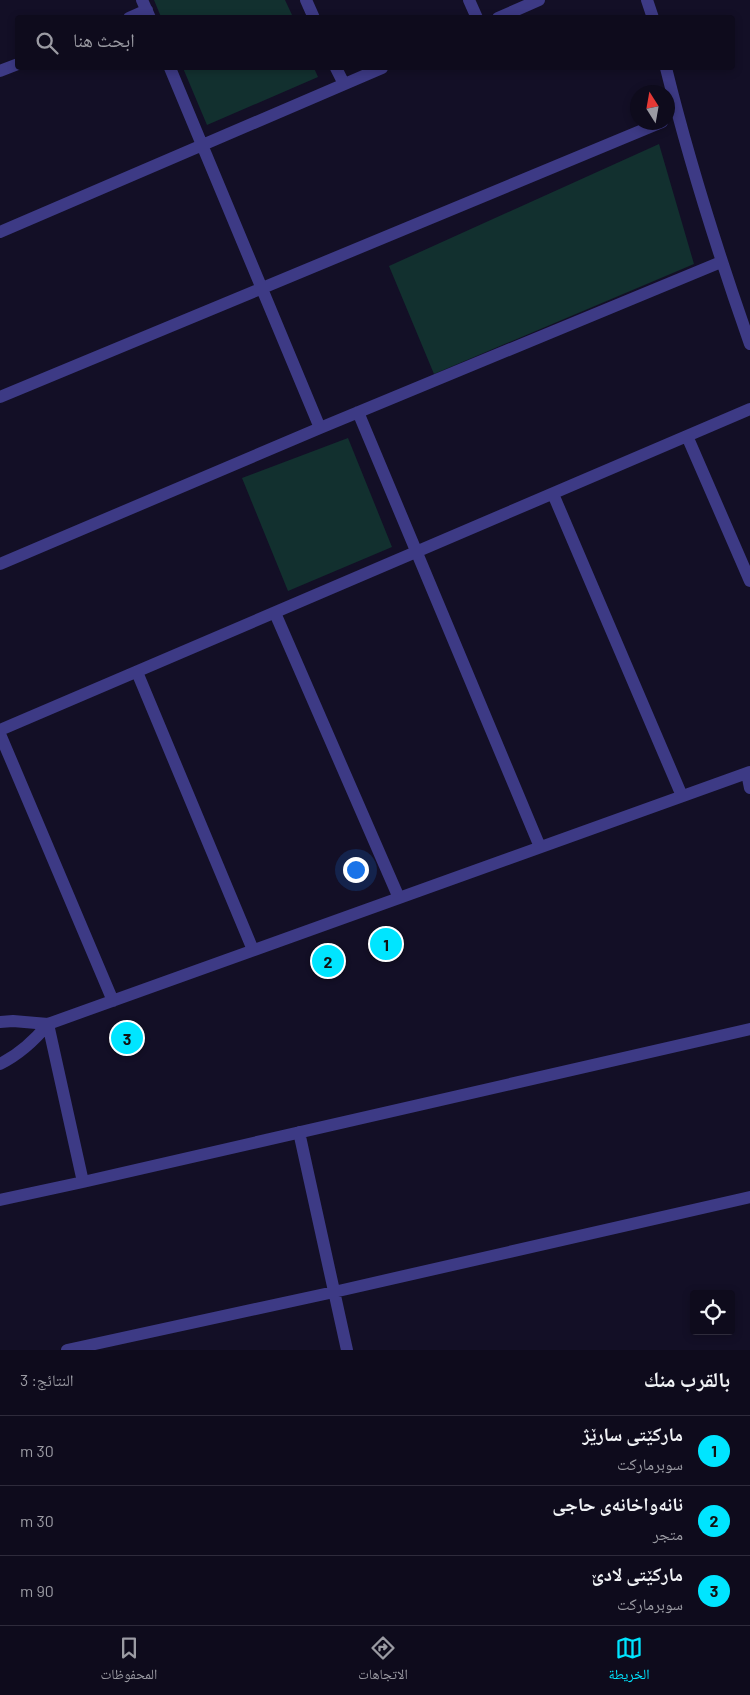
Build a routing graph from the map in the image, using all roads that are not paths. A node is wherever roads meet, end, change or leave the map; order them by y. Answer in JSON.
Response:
{"nodes":[{"id":1,"x":306,"y":0,"type":"edge"},
{"id":2,"x":469,"y":0,"type":"edge"},
{"id":3,"x":539,"y":0,"type":"edge"},
{"id":4,"x":647,"y":0,"type":"edge"},
{"id":5,"x":146,"y":9,"type":"edge"},
{"id":6,"x":135,"y":15,"type":"edge"},
{"id":7,"x":313,"y":15,"type":"edge"},
{"id":8,"x":476,"y":15,"type":"edge"},
{"id":9,"x":505,"y":15,"type":"edge"},
{"id":10,"x":652,"y":15,"type":"edge"},
{"id":11,"x":15,"y":65,"type":"edge"},
{"id":12,"x":171,"y":70,"type":"edge"},
{"id":13,"x":337,"y":70,"type":"edge"},
{"id":14,"x":377,"y":70,"type":"edge"},
{"id":15,"x":666,"y":70,"type":"edge"},
{"id":16,"x":0,"y":71,"type":"edge"},
{"id":17,"x":344,"y":84,"type":"junction"},
{"id":18,"x":668,"y":85,"type":"edge"},
{"id":19,"x":675,"y":124,"type":"edge"},
{"id":20,"x":643,"y":130,"type":"edge"},
{"id":21,"x":202,"y":145,"type":"junction"},
{"id":22,"x":0,"y":232,"type":"edge"},
{"id":23,"x":721,"y":262,"type":"junction"},
{"id":24,"x":261,"y":288,"type":"junction"},
{"id":25,"x":750,"y":344,"type":"edge"},
{"id":26,"x":0,"y":397,"type":"edge"},
{"id":27,"x":750,"y":409,"type":"edge"},
{"id":28,"x":358,"y":412,"type":"junction"},
{"id":29,"x":320,"y":428,"type":"junction"},
{"id":30,"x":688,"y":436,"type":"junction"},
{"id":31,"x":553,"y":494,"type":"junction"},
{"id":32,"x":416,"y":552,"type":"junction"},
{"id":33,"x":0,"y":564,"type":"edge"},
{"id":34,"x":750,"y":581,"type":"edge"},
{"id":35,"x":276,"y":613,"type":"junction"},
{"id":36,"x":137,"y":672,"type":"junction"},
{"id":37,"x":0,"y":730,"type":"edge"},
{"id":38,"x":0,"y":734,"type":"edge"},
{"id":39,"x":748,"y":772,"type":"edge"},
{"id":40,"x":750,"y":788,"type":"edge"},
{"id":41,"x":682,"y":796,"type":"junction"},
{"id":42,"x":540,"y":847,"type":"junction"},
{"id":43,"x":399,"y":898,"type":"junction"},
{"id":44,"x":253,"y":950,"type":"junction"},
{"id":45,"x":113,"y":1001,"type":"junction"},
{"id":46,"x":0,"y":1022,"type":"edge"},
{"id":47,"x":48,"y":1024,"type":"junction"},
{"id":48,"x":750,"y":1029,"type":"edge"},
{"id":49,"x":0,"y":1064,"type":"edge"},
{"id":50,"x":298,"y":1132,"type":"junction"},
{"id":51,"x":83,"y":1182,"type":"junction"},
{"id":52,"x":750,"y":1198,"type":"edge"},
{"id":53,"x":0,"y":1200,"type":"edge"},
{"id":54,"x":334,"y":1292,"type":"junction"},
{"id":55,"x":67,"y":1350,"type":"edge"},
{"id":56,"x":347,"y":1350,"type":"edge"}],
"edges":[{"from":1,"to":7,"type":"street"},
{"from":2,"to":8,"type":"street"},
{"from":3,"to":9,"type":"street"},
{"from":4,"to":10,"type":"street"},
{"from":5,"to":6,"type":"street"},
{"from":11,"to":16,"type":"street"},
{"from":12,"to":21,"type":"street"},
{"from":13,"to":17,"type":"street"},
{"from":14,"to":17,"type":"street"},
{"from":15,"to":18,"type":"street"},
{"from":17,"to":21,"type":"street"},
{"from":19,"to":23,"type":"street"},
{"from":20,"to":24,"type":"street"},
{"from":21,"to":22,"type":"street"},
{"from":21,"to":24,"type":"street"},
{"from":23,"to":25,"type":"street"},
{"from":23,"to":28,"type":"street"},
{"from":24,"to":26,"type":"street"},
{"from":24,"to":29,"type":"street"},
{"from":27,"to":30,"type":"street"},
{"from":28,"to":29,"type":"street"},
{"from":28,"to":32,"type":"street"},
{"from":29,"to":33,"type":"street"},
{"from":30,"to":31,"type":"street"},
{"from":30,"to":34,"type":"street"},
{"from":31,"to":32,"type":"street"},
{"from":31,"to":41,"type":"street"},
{"from":32,"to":35,"type":"street"},
{"from":32,"to":42,"type":"street"},
{"from":35,"to":36,"type":"street"},
{"from":35,"to":43,"type":"street"},
{"from":36,"to":37,"type":"street"},
{"from":36,"to":44,"type":"street"},
{"from":38,"to":45,"type":"street"},
{"from":39,"to":40,"type":"street"},
{"from":39,"to":41,"type":"street"},
{"from":41,"to":42,"type":"street"},
{"from":42,"to":43,"type":"street"},
{"from":43,"to":44,"type":"street"},
{"from":44,"to":45,"type":"street"},
{"from":45,"to":47,"type":"street"},
{"from":46,"to":47,"type":"street"},
{"from":47,"to":49,"type":"street"},
{"from":47,"to":51,"type":"street"},
{"from":48,"to":50,"type":"street"},
{"from":50,"to":51,"type":"street"},
{"from":50,"to":54,"type":"street"},
{"from":51,"to":53,"type":"street"},
{"from":52,"to":54,"type":"street"},
{"from":54,"to":55,"type":"street"},
{"from":54,"to":56,"type":"street"}]}
